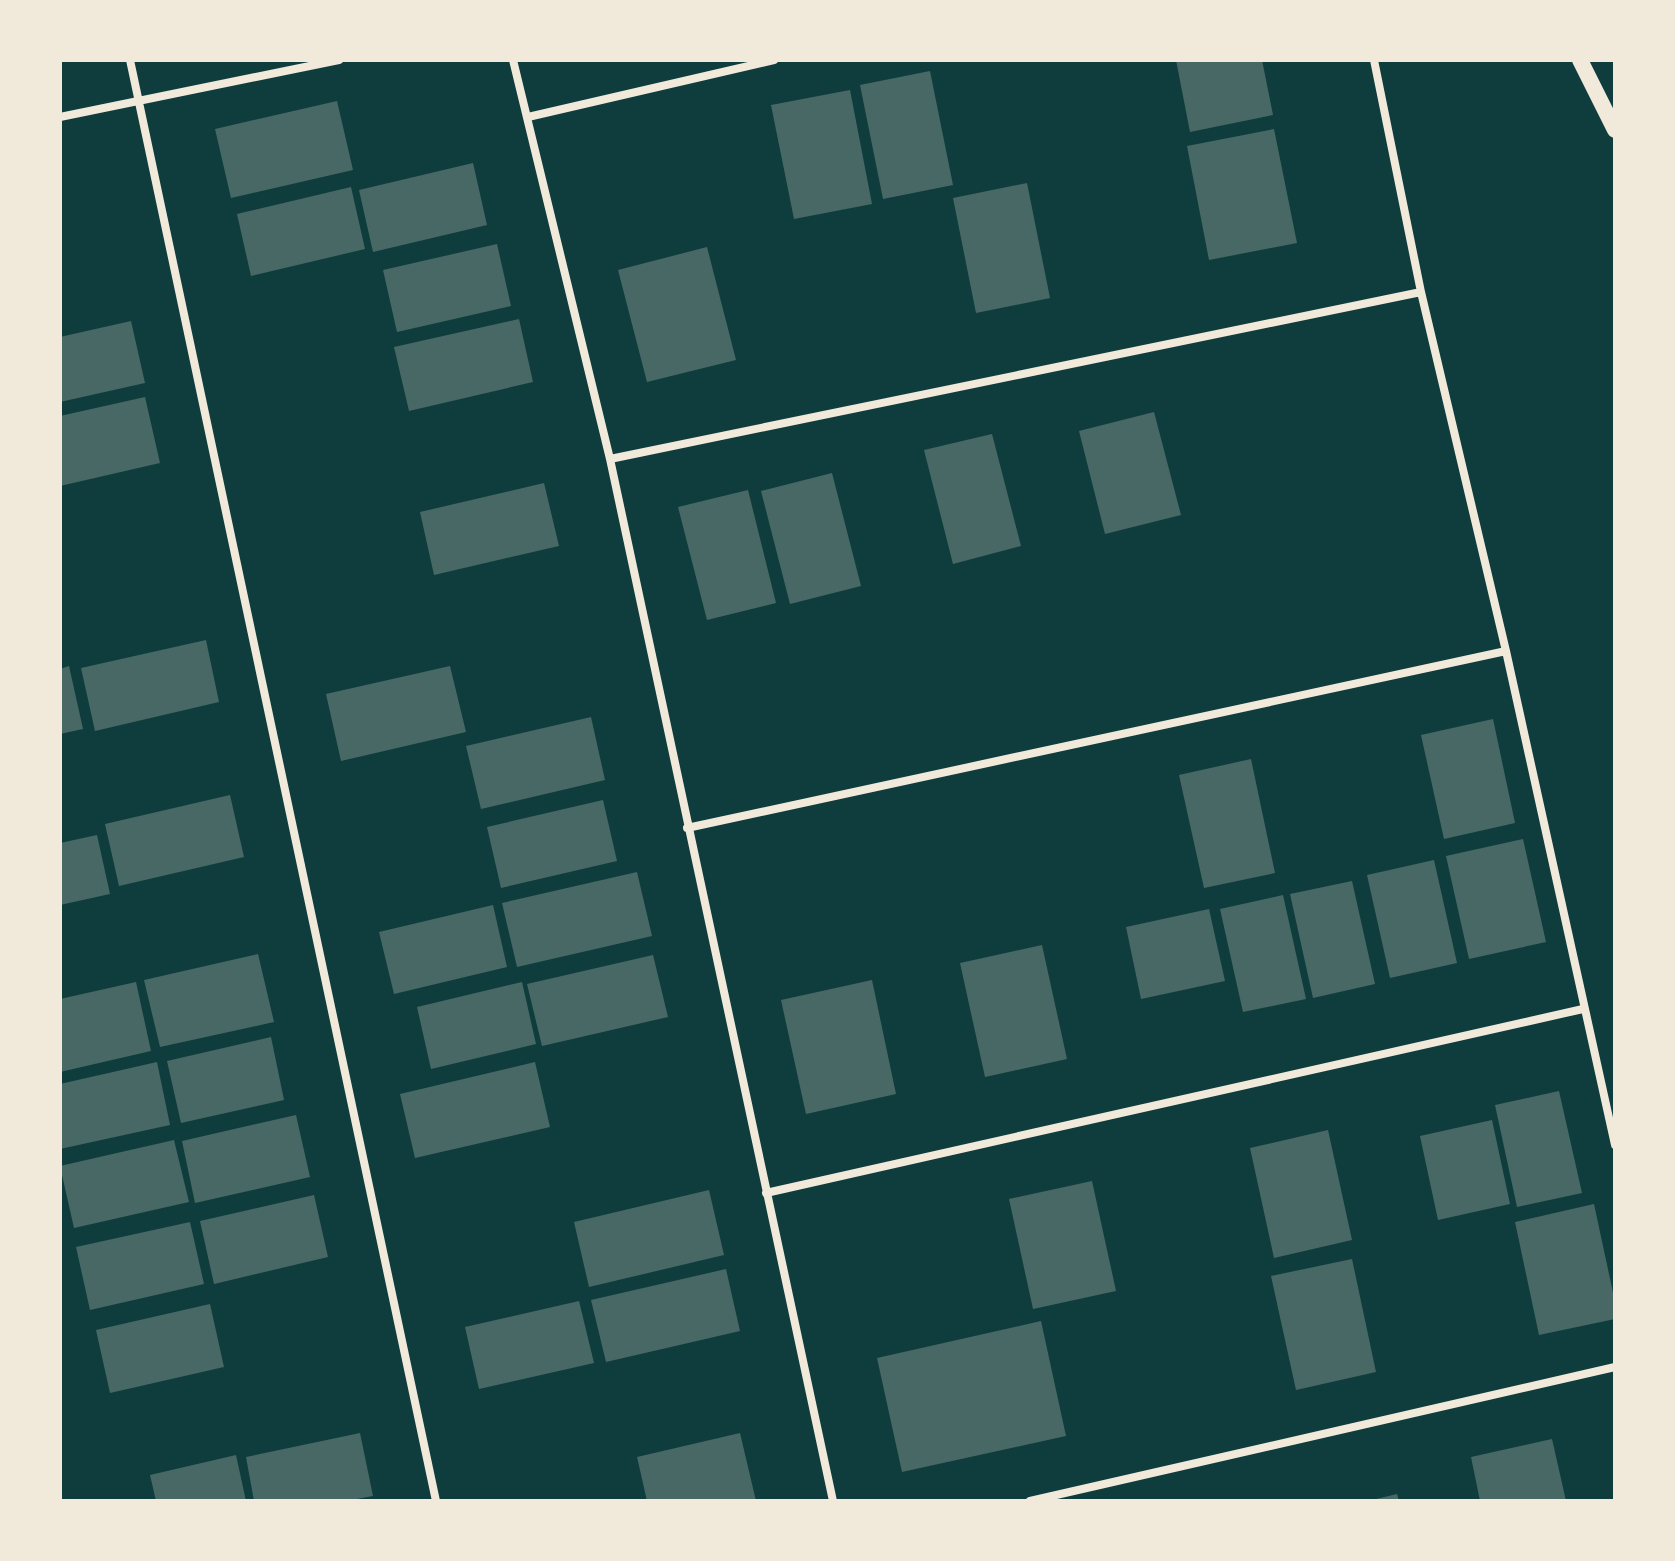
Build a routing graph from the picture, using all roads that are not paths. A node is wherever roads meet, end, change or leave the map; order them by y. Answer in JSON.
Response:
{"nodes":[{"id":1,"x":130,"y":60,"type":"edge"},
{"id":2,"x":339,"y":60,"type":"edge"},
{"id":3,"x":513,"y":60,"type":"edge"},
{"id":4,"x":774,"y":60,"type":"edge"},
{"id":5,"x":1374,"y":60,"type":"edge"},
{"id":6,"x":1580,"y":60,"type":"edge"},
{"id":7,"x":139,"y":100,"type":"junction"},
{"id":8,"x":60,"y":117,"type":"edge"},
{"id":9,"x":528,"y":117,"type":"junction"},
{"id":10,"x":1615,"y":130,"type":"edge"},
{"id":11,"x":1421,"y":292,"type":"junction"},
{"id":12,"x":610,"y":459,"type":"junction"},
{"id":13,"x":1506,"y":651,"type":"junction"},
{"id":14,"x":687,"y":828,"type":"junction"},
{"id":15,"x":1583,"y":1009,"type":"junction"},
{"id":16,"x":1615,"y":1145,"type":"edge"},
{"id":17,"x":766,"y":1193,"type":"junction"},
{"id":18,"x":1615,"y":1367,"type":"edge"},
{"id":19,"x":436,"y":1501,"type":"edge"},
{"id":20,"x":833,"y":1501,"type":"edge"},
{"id":21,"x":1030,"y":1501,"type":"edge"}],
"edges":[{"from":1,"to":7,"type":"street"},
{"from":2,"to":7,"type":"street"},
{"from":3,"to":9,"type":"street"},
{"from":4,"to":9,"type":"street"},
{"from":5,"to":11,"type":"street"},
{"from":6,"to":10,"type":"main road"},
{"from":7,"to":8,"type":"street"},
{"from":7,"to":19,"type":"street"},
{"from":9,"to":12,"type":"street"},
{"from":11,"to":12,"type":"street"},
{"from":11,"to":13,"type":"street"},
{"from":12,"to":14,"type":"street"},
{"from":13,"to":14,"type":"street"},
{"from":13,"to":15,"type":"street"},
{"from":14,"to":17,"type":"street"},
{"from":15,"to":16,"type":"street"},
{"from":15,"to":17,"type":"street"},
{"from":17,"to":20,"type":"street"},
{"from":18,"to":21,"type":"street"}]}
